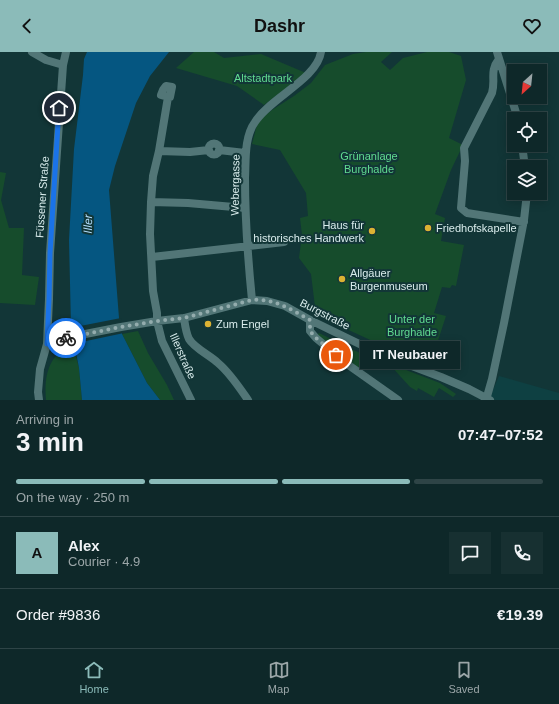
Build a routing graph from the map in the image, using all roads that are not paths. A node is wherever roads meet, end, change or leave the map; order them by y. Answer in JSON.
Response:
{"nodes":[{"id":1,"x":32,"y":52,"type":"edge"},
{"id":2,"x":66,"y":52,"type":"edge"},
{"id":3,"x":321,"y":52,"type":"edge"},
{"id":4,"x":498,"y":55,"type":"edge"},
{"id":5,"x":62,"y":64,"type":"junction"},
{"id":6,"x":168,"y":97,"type":"dead end"},
{"id":7,"x":516,"y":112,"type":"edge"},
{"id":8,"x":159,"y":151,"type":"junction"},
{"id":9,"x":245,"y":153,"type":"junction"},
{"id":10,"x":526,"y":200,"type":"edge"},
{"id":11,"x":151,"y":202,"type":"junction"},
{"id":12,"x":245,"y":208,"type":"junction"},
{"id":13,"x":524,"y":222,"type":"junction"},
{"id":14,"x":284,"y":242,"type":"dead end"},
{"id":15,"x":247,"y":247,"type":"junction"},
{"id":16,"x":152,"y":257,"type":"junction"},
{"id":17,"x":252,"y":300,"type":"junction"},
{"id":18,"x":184,"y":318,"type":"junction"},
{"id":19,"x":310,"y":320,"type":"junction"},
{"id":20,"x":157,"y":321,"type":"junction"},
{"id":21,"x":47,"y":344,"type":"junction"},
{"id":22,"x":488,"y":399,"type":"edge"},
{"id":23,"x":39,"y":400,"type":"edge"},
{"id":24,"x":191,"y":400,"type":"edge"},
{"id":25,"x":248,"y":400,"type":"edge"},
{"id":26,"x":398,"y":400,"type":"edge"}],
"edges":[{"from":1,"to":5,"type":"street"},
{"from":2,"to":5,"type":"street","name":"Füssener Straße"},
{"from":3,"to":9,"type":"street","name":"Webergasse"},
{"from":4,"to":7,"type":"street"},
{"from":4,"to":13,"type":"street"},
{"from":5,"to":21,"type":"street","name":"Füssener Straße"},
{"from":6,"to":8,"type":"street","name":"Illerstraße"},
{"from":8,"to":9,"type":"street"},
{"from":8,"to":11,"type":"street","name":"Illerstraße"},
{"from":9,"to":12,"type":"street","name":"Webergasse"},
{"from":10,"to":13,"type":"street"},
{"from":11,"to":12,"type":"street"},
{"from":11,"to":16,"type":"street","name":"Illerstraße"},
{"from":12,"to":15,"type":"street","name":"Webergasse"},
{"from":13,"to":22,"type":"street"},
{"from":14,"to":15,"type":"street"},
{"from":15,"to":16,"type":"street"},
{"from":15,"to":17,"type":"street","name":"Webergasse"},
{"from":16,"to":20,"type":"street","name":"Illerstraße"},
{"from":17,"to":18,"type":"street","name":"Burgstraße"},
{"from":17,"to":19,"type":"street","name":"Burgstraße"},
{"from":18,"to":20,"type":"street","name":"Burgstraße"},
{"from":18,"to":25,"type":"street"},
{"from":19,"to":22,"type":"street","name":"Burgstraße"},
{"from":19,"to":26,"type":"street"},
{"from":20,"to":21,"type":"street","name":"Burgstraße"},
{"from":20,"to":24,"type":"street","name":"Illerstraße"},
{"from":21,"to":23,"type":"street","name":"Füssener Straße"}]}
